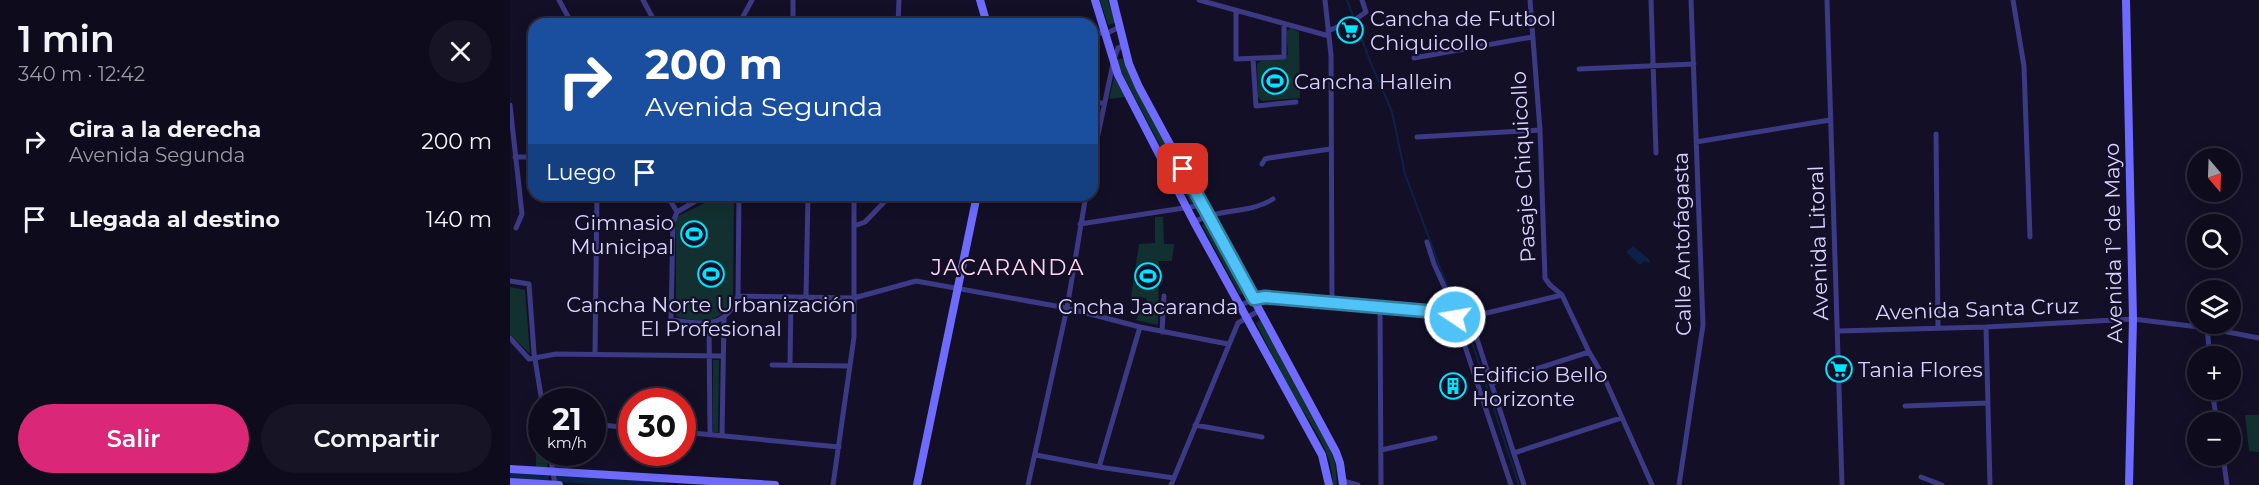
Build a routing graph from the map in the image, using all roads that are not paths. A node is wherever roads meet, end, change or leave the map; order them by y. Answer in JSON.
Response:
{"nodes":[{"id":1,"x":559,"y":0,"type":"edge"},
{"id":2,"x":643,"y":0,"type":"edge"},
{"id":3,"x":752,"y":0,"type":"edge"},
{"id":4,"x":793,"y":0,"type":"edge"},
{"id":5,"x":899,"y":0,"type":"edge"},
{"id":6,"x":980,"y":0,"type":"edge"},
{"id":7,"x":1095,"y":0,"type":"edge"},
{"id":8,"x":1113,"y":0,"type":"edge"},
{"id":9,"x":1199,"y":0,"type":"edge"},
{"id":10,"x":1325,"y":0,"type":"edge"},
{"id":11,"x":1362,"y":0,"type":"edge"},
{"id":12,"x":1530,"y":0,"type":"edge"},
{"id":13,"x":1650,"y":0,"type":"edge"},
{"id":14,"x":1691,"y":0,"type":"edge"},
{"id":15,"x":1827,"y":0,"type":"edge"},
{"id":16,"x":2013,"y":0,"type":"edge"},
{"id":17,"x":2126,"y":0,"type":"edge"},
{"id":18,"x":1215,"y":2,"type":"edge"},
{"id":19,"x":1236,"y":12,"type":"junction"},
{"id":20,"x":569,"y":18,"type":"edge"},
{"id":21,"x":653,"y":18,"type":"edge"},
{"id":22,"x":742,"y":18,"type":"edge"},
{"id":23,"x":793,"y":18,"type":"edge"},
{"id":24,"x":898,"y":18,"type":"edge"},
{"id":25,"x":985,"y":18,"type":"edge"},
{"id":26,"x":1284,"y":24,"type":"junction"},
{"id":27,"x":1120,"y":27,"type":"junction"},
{"id":28,"x":1098,"y":32,"type":"edge"},
{"id":29,"x":1105,"y":34,"type":"junction"},
{"id":30,"x":1328,"y":34,"type":"junction"},
{"id":31,"x":1532,"y":37,"type":"junction"},
{"id":32,"x":1125,"y":45,"type":"junction"},
{"id":33,"x":1414,"y":58,"type":"dead end"},
{"id":34,"x":1114,"y":59,"type":"junction"},
{"id":35,"x":1253,"y":59,"type":"junction"},
{"id":36,"x":1694,"y":64,"type":"junction"},
{"id":37,"x":1653,"y":66,"type":"junction"},
{"id":38,"x":1579,"y":69,"type":"dead end"},
{"id":39,"x":1296,"y":102,"type":"dead end"},
{"id":40,"x":1098,"y":103,"type":"edge"},
{"id":41,"x":1104,"y":103,"type":"junction"},
{"id":42,"x":510,"y":105,"type":"edge"},
{"id":43,"x":1830,"y":120,"type":"junction"},
{"id":44,"x":1540,"y":130,"type":"junction"},
{"id":45,"x":1098,"y":133,"type":"edge"},
{"id":46,"x":1936,"y":134,"type":"dead end"},
{"id":47,"x":1418,"y":138,"type":"dead end"},
{"id":48,"x":1696,"y":142,"type":"junction"},
{"id":49,"x":1330,"y":149,"type":"junction"},
{"id":50,"x":1656,"y":153,"type":"dead end"},
{"id":51,"x":515,"y":157,"type":"junction"},
{"id":52,"x":528,"y":157,"type":"edge"},
{"id":53,"x":1263,"y":164,"type":"dead end"},
{"id":54,"x":1273,"y":199,"type":"dead end"},
{"id":55,"x":597,"y":201,"type":"edge"},
{"id":56,"x":671,"y":201,"type":"edge"},
{"id":57,"x":695,"y":201,"type":"edge"},
{"id":58,"x":739,"y":201,"type":"edge"},
{"id":59,"x":808,"y":201,"type":"edge"},
{"id":60,"x":854,"y":201,"type":"edge"},
{"id":61,"x":885,"y":201,"type":"edge"},
{"id":62,"x":976,"y":201,"type":"edge"},
{"id":63,"x":1085,"y":201,"type":"edge"},
{"id":64,"x":1203,"y":205,"type":"junction"},
{"id":65,"x":1188,"y":209,"type":"junction"},
{"id":66,"x":676,"y":212,"type":"junction"},
{"id":67,"x":1208,"y":214,"type":"junction"},
{"id":68,"x":1194,"y":222,"type":"junction"},
{"id":69,"x":1080,"y":224,"type":"junction"},
{"id":70,"x":854,"y":226,"type":"junction"},
{"id":71,"x":516,"y":228,"type":"dead end"},
{"id":72,"x":2030,"y":237,"type":"dead end"},
{"id":73,"x":1427,"y":242,"type":"dead end"},
{"id":74,"x":510,"y":281,"type":"edge"},
{"id":75,"x":958,"y":288,"type":"junction"},
{"id":76,"x":1562,"y":295,"type":"junction"},
{"id":77,"x":738,"y":296,"type":"junction"},
{"id":78,"x":806,"y":296,"type":"junction"},
{"id":79,"x":1164,"y":296,"type":"dead end"},
{"id":80,"x":790,"y":297,"type":"junction"},
{"id":81,"x":854,"y":298,"type":"junction"},
{"id":82,"x":1254,"y":299,"type":"junction"},
{"id":83,"x":1332,"y":303,"type":"junction"},
{"id":84,"x":1241,"y":305,"type":"junction"},
{"id":85,"x":1380,"y":307,"type":"junction"},
{"id":86,"x":1067,"y":308,"type":"junction"},
{"id":87,"x":1260,"y":310,"type":"junction"},
{"id":88,"x":1248,"y":316,"type":"junction"},
{"id":89,"x":1462,"y":317,"type":"junction"},
{"id":90,"x":724,"y":318,"type":"junction"},
{"id":91,"x":2133,"y":319,"type":"junction"},
{"id":92,"x":709,"y":324,"type":"junction"},
{"id":93,"x":2187,"y":326,"type":"edge"},
{"id":94,"x":1140,"y":327,"type":"junction"},
{"id":95,"x":1938,"y":327,"type":"junction"},
{"id":96,"x":1986,"y":327,"type":"junction"},
{"id":97,"x":1838,"y":331,"type":"junction"},
{"id":98,"x":1162,"y":332,"type":"junction"},
{"id":99,"x":2238,"y":334,"type":"edge"},
{"id":100,"x":510,"y":338,"type":"edge"},
{"id":101,"x":2259,"y":338,"type":"edge"},
{"id":102,"x":1228,"y":344,"type":"junction"},
{"id":103,"x":1589,"y":351,"type":"junction"},
{"id":104,"x":595,"y":354,"type":"junction"},
{"id":105,"x":709,"y":356,"type":"junction"},
{"id":106,"x":723,"y":356,"type":"junction"},
{"id":107,"x":535,"y":359,"type":"junction"},
{"id":108,"x":772,"y":365,"type":"dead end"},
{"id":109,"x":790,"y":365,"type":"junction"},
{"id":110,"x":850,"y":366,"type":"junction"},
{"id":111,"x":1492,"y":383,"type":"junction"},
{"id":112,"x":540,"y":388,"type":"edge"},
{"id":113,"x":1988,"y":403,"type":"junction"},
{"id":114,"x":1905,"y":406,"type":"dead end"},
{"id":115,"x":1621,"y":418,"type":"junction"},
{"id":116,"x":1195,"y":425,"type":"junction"},
{"id":117,"x":696,"y":434,"type":"edge"},
{"id":118,"x":710,"y":435,"type":"junction"},
{"id":119,"x":722,"y":436,"type":"junction"},
{"id":120,"x":1262,"y":437,"type":"dead end"},
{"id":121,"x":1435,"y":438,"type":"dead end"},
{"id":122,"x":839,"y":447,"type":"junction"},
{"id":123,"x":1381,"y":450,"type":"junction"},
{"id":124,"x":1514,"y":453,"type":"junction"},
{"id":125,"x":1036,"y":455,"type":"junction"},
{"id":126,"x":552,"y":466,"type":"edge"},
{"id":127,"x":2225,"y":466,"type":"edge"},
{"id":128,"x":1099,"y":467,"type":"junction"},
{"id":129,"x":510,"y":469,"type":"edge"},
{"id":130,"x":553,"y":472,"type":"junction"},
{"id":131,"x":1921,"y":477,"type":"dead end"},
{"id":132,"x":1174,"y":478,"type":"junction"},
{"id":133,"x":510,"y":482,"type":"edge"},
{"id":134,"x":1343,"y":483,"type":"edge"},
{"id":135,"x":556,"y":485,"type":"edge"},
{"id":136,"x":775,"y":485,"type":"edge"},
{"id":137,"x":833,"y":485,"type":"edge"},
{"id":138,"x":917,"y":485,"type":"edge"},
{"id":139,"x":1028,"y":485,"type":"edge"},
{"id":140,"x":1172,"y":485,"type":"edge"},
{"id":141,"x":1329,"y":485,"type":"edge"},
{"id":142,"x":1358,"y":485,"type":"edge"},
{"id":143,"x":1381,"y":485,"type":"edge"},
{"id":144,"x":1511,"y":485,"type":"edge"},
{"id":145,"x":1524,"y":485,"type":"edge"},
{"id":146,"x":1652,"y":485,"type":"edge"},
{"id":147,"x":1679,"y":485,"type":"edge"},
{"id":148,"x":1842,"y":485,"type":"edge"},
{"id":149,"x":1942,"y":485,"type":"edge"},
{"id":150,"x":1990,"y":485,"type":"edge"},
{"id":151,"x":2129,"y":485,"type":"edge"},
{"id":152,"x":2228,"y":485,"type":"edge"}],
"edges":[{"from":1,"to":20,"type":"street"},
{"from":2,"to":21,"type":"street"},
{"from":3,"to":22,"type":"street"},
{"from":4,"to":23,"type":"street"},
{"from":5,"to":24,"type":"street"},
{"from":6,"to":25,"type":"main road"},
{"from":7,"to":29,"type":"main road"},
{"from":8,"to":27,"type":"main road"},
{"from":9,"to":18,"type":"street"},
{"from":10,"to":30,"type":"street"},
{"from":11,"to":30,"type":"street"},
{"from":12,"to":31,"type":"street","name":"Pasaje Chiquicollo"},
{"from":13,"to":37,"type":"street"},
{"from":14,"to":36,"type":"street","name":"Calle Antofagasta"},
{"from":15,"to":43,"type":"street","name":"Avenida Litoral"},
{"from":16,"to":72,"type":"street"},
{"from":17,"to":91,"type":"main road","name":"Avenida 1º de Mayo"},
{"from":18,"to":19,"type":"street"},
{"from":19,"to":26,"type":"street"},
{"from":19,"to":35,"type":"street"},
{"from":26,"to":30,"type":"street"},
{"from":26,"to":35,"type":"street"},
{"from":27,"to":29,"type":"street"},
{"from":27,"to":32,"type":"main road"},
{"from":28,"to":29,"type":"street"},
{"from":29,"to":34,"type":"main road"},
{"from":30,"to":49,"type":"street"},
{"from":31,"to":33,"type":"street"},
{"from":31,"to":44,"type":"street","name":"Pasaje Chiquicollo"},
{"from":32,"to":34,"type":"street"},
{"from":32,"to":64,"type":"main road"},
{"from":34,"to":41,"type":"street"},
{"from":34,"to":65,"type":"main road"},
{"from":35,"to":39,"type":"street"},
{"from":36,"to":37,"type":"street"},
{"from":36,"to":48,"type":"street","name":"Calle Antofagasta"},
{"from":37,"to":38,"type":"street"},
{"from":37,"to":50,"type":"street"},
{"from":40,"to":41,"type":"street"},
{"from":41,"to":45,"type":"street"},
{"from":42,"to":51,"type":"street"},
{"from":43,"to":48,"type":"street"},
{"from":43,"to":97,"type":"street","name":"Avenida Litoral"},
{"from":44,"to":47,"type":"street"},
{"from":44,"to":76,"type":"street","name":"Pasaje Chiquicollo"},
{"from":46,"to":95,"type":"street"},
{"from":48,"to":147,"type":"street","name":"Calle Antofagasta"},
{"from":49,"to":53,"type":"street"},
{"from":49,"to":83,"type":"street"},
{"from":51,"to":52,"type":"street"},
{"from":51,"to":71,"type":"street"},
{"from":54,"to":67,"type":"street"},
{"from":55,"to":104,"type":"street"},
{"from":56,"to":66,"type":"street"},
{"from":57,"to":66,"type":"street"},
{"from":58,"to":77,"type":"street"},
{"from":59,"to":78,"type":"street"},
{"from":60,"to":70,"type":"street"},
{"from":61,"to":70,"type":"street"},
{"from":62,"to":75,"type":"main road"},
{"from":63,"to":69,"type":"street"},
{"from":64,"to":65,"type":"street"},
{"from":64,"to":67,"type":"main road"},
{"from":65,"to":68,"type":"main road"},
{"from":65,"to":69,"type":"street"},
{"from":66,"to":92,"type":"street"},
{"from":67,"to":68,"type":"street"},
{"from":67,"to":82,"type":"main road"},
{"from":68,"to":84,"type":"main road"},
{"from":69,"to":86,"type":"street"},
{"from":70,"to":81,"type":"street"},
{"from":73,"to":89,"type":"street"},
{"from":74,"to":107,"type":"street"},
{"from":75,"to":81,"type":"street"},
{"from":75,"to":86,"type":"street"},
{"from":75,"to":138,"type":"main road"},
{"from":76,"to":89,"type":"street"},
{"from":76,"to":103,"type":"street","name":"Pasaje Chiquicollo"},
{"from":77,"to":80,"type":"street"},
{"from":77,"to":90,"type":"street"},
{"from":78,"to":80,"type":"street"},
{"from":78,"to":81,"type":"street"},
{"from":79,"to":98,"type":"street"},
{"from":80,"to":109,"type":"street"},
{"from":81,"to":110,"type":"street"},
{"from":82,"to":83,"type":"street"},
{"from":82,"to":84,"type":"street"},
{"from":82,"to":87,"type":"main road"},
{"from":83,"to":85,"type":"street"},
{"from":84,"to":88,"type":"main road"},
{"from":85,"to":89,"type":"street"},
{"from":85,"to":123,"type":"street"},
{"from":86,"to":94,"type":"street"},
{"from":86,"to":125,"type":"street"},
{"from":87,"to":88,"type":"street"},
{"from":87,"to":134,"type":"main road"},
{"from":88,"to":102,"type":"street"},
{"from":88,"to":141,"type":"main road"},
{"from":89,"to":111,"type":"street"},
{"from":89,"to":144,"type":"street"},
{"from":90,"to":92,"type":"street"},
{"from":90,"to":106,"type":"street"},
{"from":91,"to":93,"type":"street","name":"Avenida Santa Cruz"},
{"from":91,"to":96,"type":"street","name":"Avenida Santa Cruz"},
{"from":91,"to":151,"type":"main road","name":"Avenida 1º de Mayo"},
{"from":92,"to":105,"type":"street"},
{"from":94,"to":98,"type":"street"},
{"from":94,"to":128,"type":"street"},
{"from":95,"to":96,"type":"street","name":"Avenida Santa Cruz"},
{"from":95,"to":97,"type":"street","name":"Avenida Santa Cruz"},
{"from":96,"to":113,"type":"street"},
{"from":97,"to":148,"type":"street","name":"Avenida Litoral"},
{"from":98,"to":102,"type":"street"},
{"from":99,"to":101,"type":"street","name":"Avenida Santa Cruz"},
{"from":100,"to":107,"type":"street"},
{"from":102,"to":116,"type":"street"},
{"from":103,"to":111,"type":"street"},
{"from":103,"to":115,"type":"street","name":"Pasaje Chiquicollo"},
{"from":104,"to":105,"type":"street"},
{"from":104,"to":107,"type":"street"},
{"from":105,"to":106,"type":"street"},
{"from":105,"to":118,"type":"street"},
{"from":106,"to":119,"type":"street"},
{"from":107,"to":112,"type":"street"},
{"from":108,"to":109,"type":"street"},
{"from":109,"to":110,"type":"street"},
{"from":110,"to":122,"type":"street"},
{"from":111,"to":124,"type":"street"},
{"from":113,"to":114,"type":"street"},
{"from":113,"to":150,"type":"street"},
{"from":115,"to":124,"type":"street"},
{"from":115,"to":146,"type":"street","name":"Pasaje Chiquicollo"},
{"from":116,"to":120,"type":"street"},
{"from":116,"to":132,"type":"street"},
{"from":117,"to":118,"type":"street"},
{"from":118,"to":119,"type":"street"},
{"from":119,"to":122,"type":"street"},
{"from":121,"to":123,"type":"street"},
{"from":122,"to":137,"type":"street"},
{"from":123,"to":143,"type":"street"},
{"from":124,"to":145,"type":"street"},
{"from":125,"to":128,"type":"street"},
{"from":125,"to":139,"type":"street"},
{"from":126,"to":130,"type":"street"},
{"from":127,"to":152,"type":"street"},
{"from":128,"to":132,"type":"street"},
{"from":129,"to":130,"type":"main road"},
{"from":130,"to":135,"type":"street"},
{"from":130,"to":136,"type":"main road"},
{"from":131,"to":149,"type":"street"},
{"from":132,"to":140,"type":"street"},
{"from":133,"to":135,"type":"main road"},
{"from":134,"to":142,"type":"street"}]}
